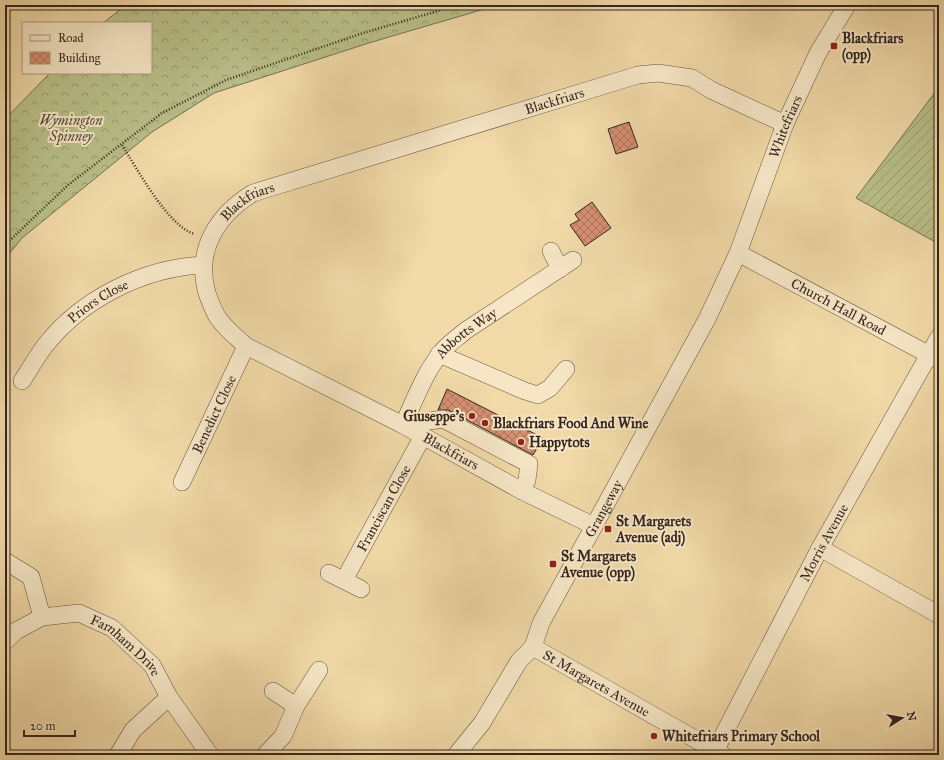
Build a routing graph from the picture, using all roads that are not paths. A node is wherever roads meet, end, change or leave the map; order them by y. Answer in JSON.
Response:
{"nodes":[{"id":1,"x":847,"y":5,"type":"edge"},
{"id":2,"x":785,"y":124,"type":"junction"},
{"id":3,"x":552,"y":251,"type":"dead end"},
{"id":4,"x":738,"y":253,"type":"junction"},
{"id":5,"x":203,"y":265,"type":"junction"},
{"id":6,"x":939,"y":337,"type":"edge"},
{"id":7,"x":246,"y":346,"type":"junction"},
{"id":8,"x":439,"y":354,"type":"junction"},
{"id":9,"x":934,"y":357,"type":"edge"},
{"id":10,"x":566,"y":368,"type":"dead end"},
{"id":11,"x":22,"y":381,"type":"dead end"},
{"id":12,"x":403,"y":425,"type":"junction"},
{"id":13,"x":423,"y":436,"type":"junction"},
{"id":14,"x":182,"y":482,"type":"dead end"},
{"id":15,"x":522,"y":491,"type":"junction"},
{"id":16,"x":594,"y":526,"type":"junction"},
{"id":17,"x":820,"y":548,"type":"junction"},
{"id":18,"x":5,"y":560,"type":"edge"},
{"id":19,"x":361,"y":589,"type":"dead end"},
{"id":20,"x":939,"y":615,"type":"edge"},
{"id":21,"x":42,"y":617,"type":"junction"},
{"id":22,"x":5,"y":642,"type":"edge"},
{"id":23,"x":533,"y":647,"type":"junction"},
{"id":24,"x":319,"y":670,"type":"dead end"},
{"id":25,"x":273,"y":691,"type":"dead end"},
{"id":26,"x":169,"y":697,"type":"junction"},
{"id":27,"x":296,"y":706,"type":"junction"},
{"id":28,"x":719,"y":753,"type":"edge"},
{"id":29,"x":118,"y":755,"type":"edge"},
{"id":30,"x":210,"y":755,"type":"edge"},
{"id":31,"x":265,"y":755,"type":"edge"},
{"id":32,"x":456,"y":755,"type":"edge"}],
"edges":[{"from":1,"to":2,"type":"street","name":"Whitefriars"},
{"from":2,"to":4,"type":"street","name":"Whitefriars"},
{"from":2,"to":5,"type":"street","name":"Blackfriars"},
{"from":3,"to":8,"type":"street","name":"Abbotts Way"},
{"from":4,"to":9,"type":"street","name":"Church Hall Road"},
{"from":4,"to":16,"type":"street","name":"Grangeway"},
{"from":5,"to":7,"type":"street","name":"Blackfriars"},
{"from":5,"to":11,"type":"street","name":"Priors Close"},
{"from":6,"to":9,"type":"street","name":"Morris Avenue"},
{"from":7,"to":12,"type":"street","name":"Blackfriars"},
{"from":7,"to":14,"type":"street","name":"Benedict Close"},
{"from":8,"to":10,"type":"street"},
{"from":8,"to":12,"type":"street","name":"Abbotts Way"},
{"from":9,"to":17,"type":"street","name":"Morris Avenue"},
{"from":12,"to":13,"type":"street","name":"Blackfriars"},
{"from":12,"to":15,"type":"street"},
{"from":13,"to":15,"type":"street","name":"Blackfriars"},
{"from":13,"to":19,"type":"street","name":"Franciscan Close"},
{"from":15,"to":16,"type":"street","name":"Blackfriars"},
{"from":16,"to":23,"type":"street","name":"Grangeway"},
{"from":17,"to":20,"type":"street"},
{"from":17,"to":28,"type":"street","name":"Morris Avenue"},
{"from":18,"to":21,"type":"street"},
{"from":21,"to":22,"type":"street","name":"Farnham Drive"},
{"from":21,"to":26,"type":"street","name":"Farnham Drive"},
{"from":23,"to":28,"type":"street","name":"St Margarets Avenue"},
{"from":23,"to":32,"type":"street","name":"Grangeway"},
{"from":24,"to":27,"type":"street"},
{"from":25,"to":27,"type":"street"},
{"from":26,"to":29,"type":"street"},
{"from":26,"to":30,"type":"street","name":"Farnham Drive"},
{"from":27,"to":31,"type":"street"}]}
